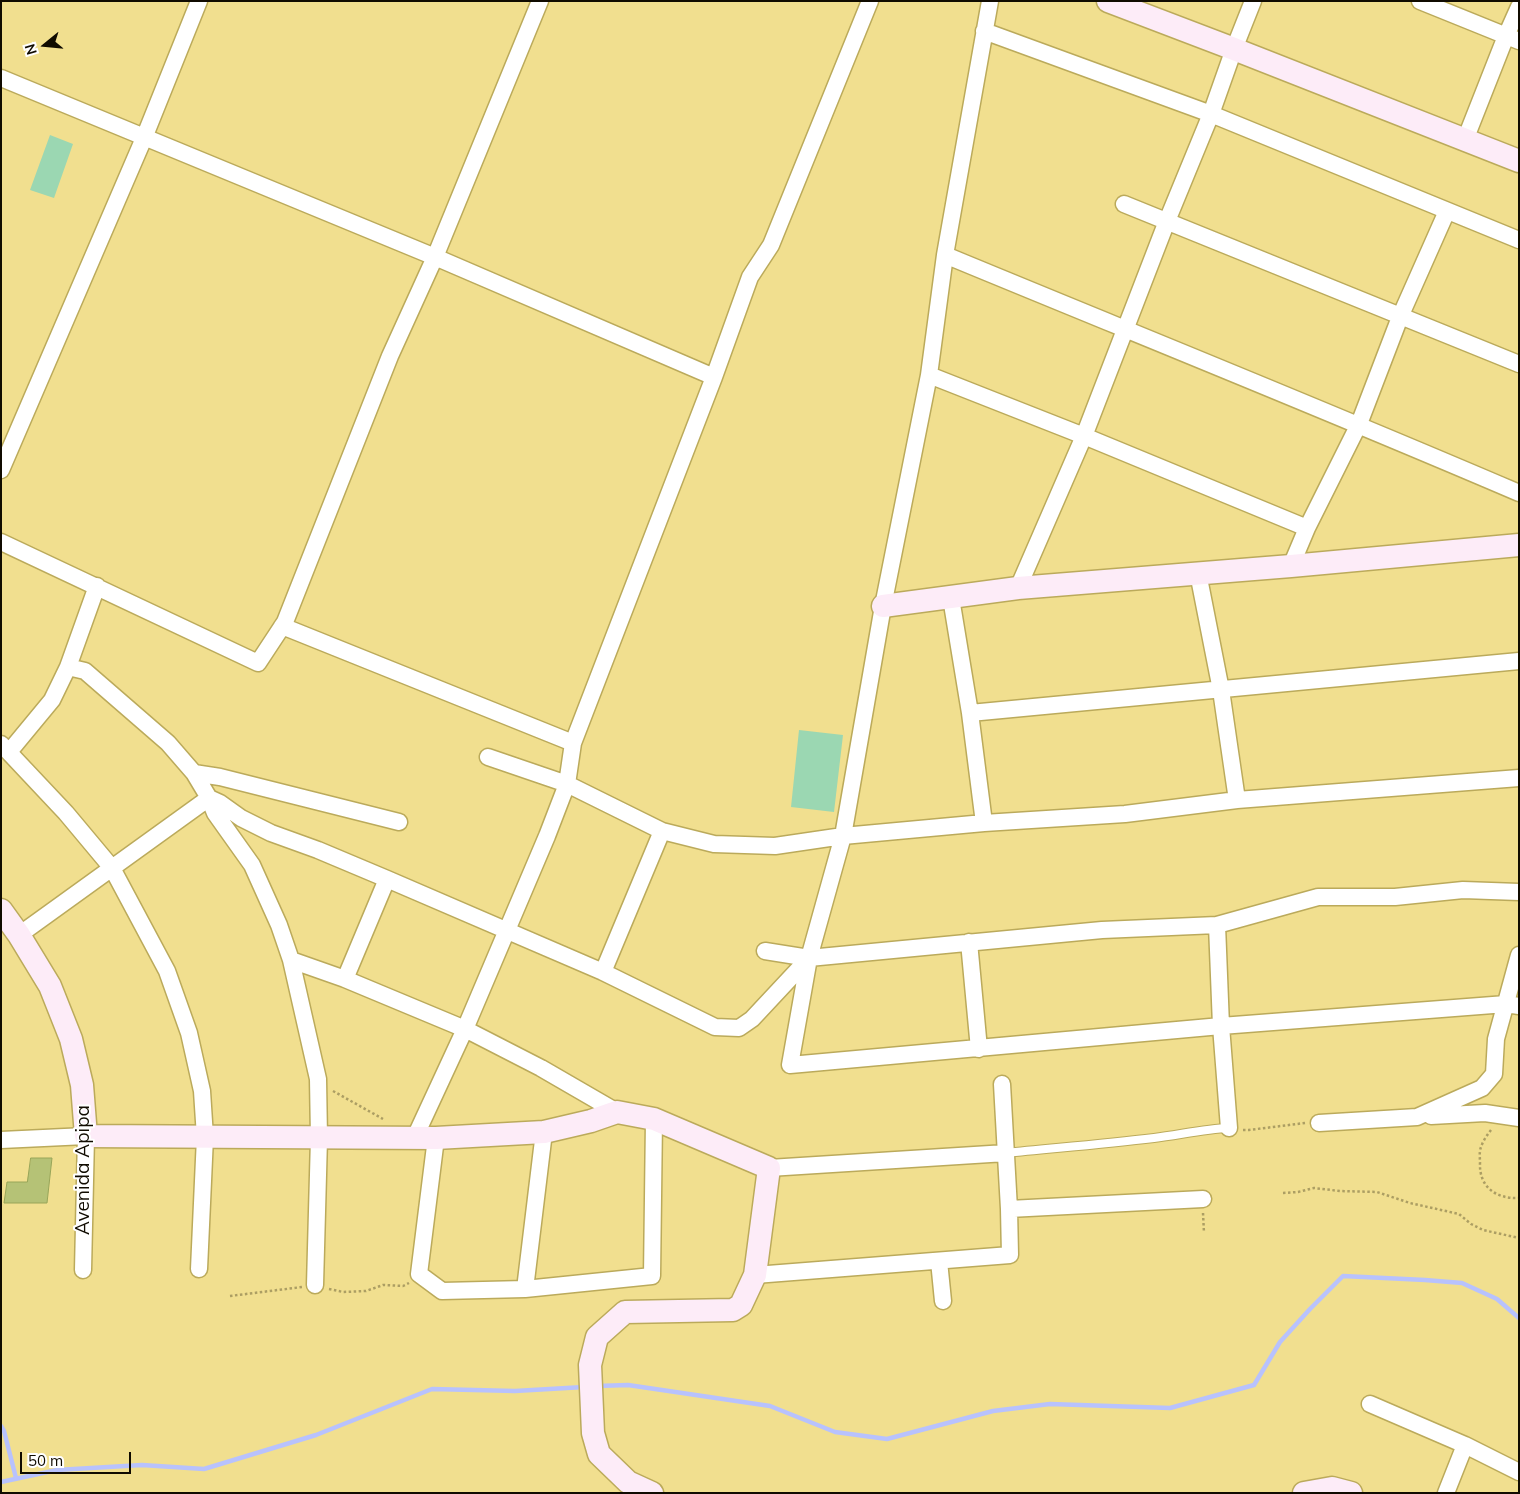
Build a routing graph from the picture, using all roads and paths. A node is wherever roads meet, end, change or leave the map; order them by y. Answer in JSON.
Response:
{"nodes":[{"id":1,"x":199,"y":1,"type":"edge"},
{"id":2,"x":540,"y":1,"type":"edge"},
{"id":3,"x":870,"y":1,"type":"edge"},
{"id":4,"x":990,"y":1,"type":"edge"},
{"id":5,"x":1108,"y":1,"type":"edge"},
{"id":6,"x":1253,"y":1,"type":"edge"},
{"id":7,"x":1420,"y":1,"type":"edge"},
{"id":8,"x":1519,"y":7,"type":"edge"},
{"id":9,"x":984,"y":31,"type":"junction"},
{"id":10,"x":1512,"y":38,"type":"edge"},
{"id":11,"x":1234,"y":49,"type":"junction"},
{"id":12,"x":1,"y":78,"type":"edge"},
{"id":13,"x":1211,"y":114,"type":"junction"},
{"id":14,"x":144,"y":138,"type":"junction"},
{"id":15,"x":1465,"y":140,"type":"junction"},
{"id":16,"x":1519,"y":161,"type":"edge"},
{"id":17,"x":1124,"y":204,"type":"dead end"},
{"id":18,"x":1447,"y":211,"type":"junction"},
{"id":19,"x":1167,"y":221,"type":"junction"},
{"id":20,"x":1519,"y":240,"type":"edge"},
{"id":21,"x":945,"y":255,"type":"junction"},
{"id":22,"x":435,"y":257,"type":"junction"},
{"id":23,"x":1400,"y":317,"type":"junction"},
{"id":24,"x":1124,"y":330,"type":"junction"},
{"id":25,"x":1519,"y":364,"type":"edge"},
{"id":26,"x":929,"y":375,"type":"junction"},
{"id":27,"x":714,"y":377,"type":"junction"},
{"id":28,"x":1359,"y":424,"type":"junction"},
{"id":29,"x":1084,"y":436,"type":"junction"},
{"id":30,"x":1,"y":470,"type":"edge"},
{"id":31,"x":1519,"y":492,"type":"edge"},
{"id":32,"x":1306,"y":528,"type":"junction"},
{"id":33,"x":1,"y":542,"type":"edge"},
{"id":34,"x":1519,"y":545,"type":"edge"},
{"id":35,"x":1291,"y":566,"type":"junction"},
{"id":36,"x":1198,"y":573,"type":"junction"},
{"id":37,"x":97,"y":586,"type":"junction"},
{"id":38,"x":1018,"y":588,"type":"junction"},
{"id":39,"x":951,"y":598,"type":"junction"},
{"id":40,"x":883,"y":606,"type":"junction"},
{"id":41,"x":282,"y":626,"type":"junction"},
{"id":42,"x":1519,"y":661,"type":"edge"},
{"id":43,"x":68,"y":667,"type":"junction"},
{"id":44,"x":1221,"y":690,"type":"junction"},
{"id":45,"x":970,"y":713,"type":"junction"},
{"id":46,"x":573,"y":743,"type":"junction"},
{"id":47,"x":5,"y":748,"type":"edge"},
{"id":48,"x":488,"y":757,"type":"dead end"},
{"id":49,"x":194,"y":773,"type":"junction"},
{"id":50,"x":1519,"y":778,"type":"edge"},
{"id":51,"x":567,"y":784,"type":"junction"},
{"id":52,"x":209,"y":798,"type":"junction"},
{"id":53,"x":1236,"y":800,"type":"junction"},
{"id":54,"x":399,"y":822,"type":"dead end"},
{"id":55,"x":984,"y":823,"type":"junction"},
{"id":56,"x":662,"y":831,"type":"junction"},
{"id":57,"x":843,"y":836,"type":"junction"},
{"id":58,"x":112,"y":868,"type":"junction"},
{"id":59,"x":387,"y":879,"type":"junction"},
{"id":60,"x":1519,"y":892,"type":"edge"},
{"id":61,"x":1,"y":910,"type":"edge"},
{"id":62,"x":1217,"y":925,"type":"junction"},
{"id":63,"x":507,"y":931,"type":"junction"},
{"id":64,"x":19,"y":935,"type":"junction"},
{"id":65,"x":969,"y":942,"type":"junction"},
{"id":66,"x":765,"y":951,"type":"dead end"},
{"id":67,"x":1519,"y":955,"type":"edge"},
{"id":68,"x":809,"y":958,"type":"junction"},
{"id":69,"x":291,"y":960,"type":"junction"},
{"id":70,"x":603,"y":972,"type":"junction"},
{"id":71,"x":345,"y":980,"type":"junction"},
{"id":72,"x":1512,"y":1005,"type":"edge"},
{"id":73,"x":1221,"y":1026,"type":"junction"},
{"id":74,"x":465,"y":1029,"type":"junction"},
{"id":75,"x":979,"y":1049,"type":"junction"},
{"id":76,"x":318,"y":1084,"type":"junction"},
{"id":77,"x":1002,"y":1084,"type":"dead end"},
{"id":78,"x":617,"y":1112,"type":"junction"},
{"id":79,"x":1417,"y":1116,"type":"junction"},
{"id":80,"x":1515,"y":1117,"type":"edge"},
{"id":81,"x":654,"y":1119,"type":"junction"},
{"id":82,"x":389,"y":1122,"type":"dead end"},
{"id":83,"x":1319,"y":1123,"type":"joint"},
{"id":84,"x":1229,"y":1128,"type":"junction"},
{"id":85,"x":544,"y":1132,"type":"junction"},
{"id":86,"x":86,"y":1136,"type":"junction"},
{"id":87,"x":205,"y":1137,"type":"junction"},
{"id":88,"x":425,"y":1137,"type":"junction"},
{"id":89,"x":318,"y":1138,"type":"junction"},
{"id":90,"x":1,"y":1140,"type":"edge"},
{"id":91,"x":1006,"y":1153,"type":"junction"},
{"id":92,"x":769,"y":1168,"type":"junction"},
{"id":93,"x":1283,"y":1193,"type":"dead end"},
{"id":94,"x":1519,"y":1198,"type":"edge"},
{"id":95,"x":1203,"y":1199,"type":"joint"},
{"id":96,"x":1009,"y":1209,"type":"junction"},
{"id":97,"x":1204,"y":1233,"type":"dead end"},
{"id":98,"x":1519,"y":1238,"type":"edge"},
{"id":99,"x":939,"y":1261,"type":"junction"},
{"id":100,"x":200,"y":1269,"type":"dead end"},
{"id":101,"x":83,"y":1270,"type":"dead end"},
{"id":102,"x":755,"y":1275,"type":"junction"},
{"id":103,"x":315,"y":1285,"type":"dead end"},
{"id":104,"x":525,"y":1289,"type":"junction"},
{"id":105,"x":943,"y":1300,"type":"dead end"},
{"id":106,"x":1370,"y":1404,"type":"dead end"},
{"id":107,"x":1465,"y":1445,"type":"junction"},
{"id":108,"x":1519,"y":1472,"type":"edge"},
{"id":109,"x":652,"y":1493,"type":"edge"},
{"id":110,"x":1304,"y":1493,"type":"edge"},
{"id":111,"x":1350,"y":1493,"type":"edge"},
{"id":112,"x":1446,"y":1493,"type":"edge"}],
"edges":[{"from":1,"to":14,"type":"street"},
{"from":2,"to":22,"type":"street"},
{"from":3,"to":27,"type":"street"},
{"from":4,"to":9,"type":"street"},
{"from":5,"to":11,"type":"street"},
{"from":6,"to":11,"type":"street"},
{"from":7,"to":10,"type":"street"},
{"from":8,"to":10,"type":"street"},
{"from":9,"to":13,"type":"street"},
{"from":9,"to":21,"type":"street"},
{"from":10,"to":15,"type":"street"},
{"from":11,"to":13,"type":"street"},
{"from":11,"to":15,"type":"street"},
{"from":12,"to":14,"type":"street"},
{"from":13,"to":18,"type":"street"},
{"from":13,"to":19,"type":"street"},
{"from":14,"to":22,"type":"street"},
{"from":14,"to":30,"type":"street"},
{"from":15,"to":16,"type":"street"},
{"from":17,"to":19,"type":"street"},
{"from":18,"to":20,"type":"street"},
{"from":18,"to":23,"type":"street"},
{"from":19,"to":23,"type":"street"},
{"from":19,"to":24,"type":"street"},
{"from":21,"to":24,"type":"street"},
{"from":21,"to":26,"type":"street"},
{"from":22,"to":27,"type":"street"},
{"from":22,"to":41,"type":"street"},
{"from":23,"to":25,"type":"street"},
{"from":23,"to":28,"type":"street"},
{"from":24,"to":28,"type":"street"},
{"from":24,"to":29,"type":"street"},
{"from":26,"to":29,"type":"street"},
{"from":26,"to":40,"type":"street"},
{"from":27,"to":46,"type":"street"},
{"from":28,"to":31,"type":"street"},
{"from":28,"to":32,"type":"street"},
{"from":29,"to":32,"type":"street"},
{"from":29,"to":38,"type":"street"},
{"from":32,"to":35,"type":"street"},
{"from":33,"to":37,"type":"street"},
{"from":34,"to":35,"type":"street"},
{"from":35,"to":36,"type":"street"},
{"from":36,"to":38,"type":"street"},
{"from":36,"to":44,"type":"street"},
{"from":37,"to":41,"type":"street"},
{"from":37,"to":43,"type":"street"},
{"from":38,"to":39,"type":"street"},
{"from":39,"to":40,"type":"street"},
{"from":39,"to":45,"type":"street"},
{"from":40,"to":57,"type":"street"},
{"from":41,"to":46,"type":"street"},
{"from":42,"to":44,"type":"street"},
{"from":43,"to":47,"type":"street"},
{"from":43,"to":49,"type":"street"},
{"from":44,"to":45,"type":"street"},
{"from":44,"to":53,"type":"street"},
{"from":45,"to":55,"type":"street"},
{"from":46,"to":51,"type":"street"},
{"from":47,"to":58,"type":"street"},
{"from":48,"to":51,"type":"street"},
{"from":49,"to":52,"type":"street"},
{"from":49,"to":54,"type":"street"},
{"from":50,"to":53,"type":"street"},
{"from":51,"to":56,"type":"street"},
{"from":51,"to":63,"type":"street"},
{"from":52,"to":58,"type":"street"},
{"from":52,"to":59,"type":"street"},
{"from":52,"to":69,"type":"street"},
{"from":53,"to":55,"type":"street"},
{"from":55,"to":57,"type":"street"},
{"from":56,"to":57,"type":"street"},
{"from":56,"to":70,"type":"street"},
{"from":57,"to":68,"type":"street"},
{"from":58,"to":64,"type":"street"},
{"from":58,"to":87,"type":"street"},
{"from":59,"to":63,"type":"street"},
{"from":59,"to":71,"type":"street"},
{"from":60,"to":62,"type":"street"},
{"from":61,"to":64,"type":"street","name":"Avenida Apipa"},
{"from":62,"to":65,"type":"street"},
{"from":62,"to":73,"type":"street"},
{"from":63,"to":70,"type":"street"},
{"from":63,"to":74,"type":"street"},
{"from":64,"to":86,"type":"street","name":"Avenida Apipa"},
{"from":65,"to":68,"type":"street"},
{"from":65,"to":75,"type":"street"},
{"from":66,"to":68,"type":"street"},
{"from":67,"to":72,"type":"street"},
{"from":68,"to":70,"type":"street"},
{"from":68,"to":75,"type":"street"},
{"from":69,"to":71,"type":"street"},
{"from":69,"to":76,"type":"street"},
{"from":71,"to":74,"type":"street"},
{"from":72,"to":73,"type":"street"},
{"from":72,"to":79,"type":"street"},
{"from":73,"to":75,"type":"street"},
{"from":73,"to":84,"type":"street"},
{"from":74,"to":78,"type":"street"},
{"from":74,"to":88,"type":"street"},
{"from":76,"to":82,"type":"path"},
{"from":76,"to":89,"type":"street"},
{"from":77,"to":91,"type":"street"},
{"from":78,"to":81,"type":"street"},
{"from":78,"to":85,"type":"street"},
{"from":79,"to":80,"type":"street"},
{"from":79,"to":83,"type":"street"},
{"from":80,"to":94,"type":"path"},
{"from":81,"to":92,"type":"street"},
{"from":81,"to":104,"type":"street"},
{"from":83,"to":84,"type":"path"},
{"from":84,"to":91,"type":"lane"},
{"from":85,"to":88,"type":"street"},
{"from":85,"to":104,"type":"street"},
{"from":86,"to":87,"type":"street"},
{"from":86,"to":90,"type":"street"},
{"from":86,"to":101,"type":"street","name":"Avenida Apipa"},
{"from":87,"to":89,"type":"street"},
{"from":87,"to":100,"type":"street"},
{"from":88,"to":89,"type":"street"},
{"from":88,"to":104,"type":"street"},
{"from":89,"to":103,"type":"street"},
{"from":91,"to":92,"type":"street"},
{"from":91,"to":96,"type":"street"},
{"from":92,"to":102,"type":"street"},
{"from":93,"to":98,"type":"path"},
{"from":95,"to":96,"type":"street"},
{"from":95,"to":97,"type":"path"},
{"from":96,"to":99,"type":"street"},
{"from":99,"to":102,"type":"street"},
{"from":99,"to":105,"type":"street"},
{"from":102,"to":109,"type":"street"},
{"from":106,"to":107,"type":"street"},
{"from":107,"to":108,"type":"street"},
{"from":107,"to":112,"type":"street"},
{"from":110,"to":111,"type":"street"}]}
